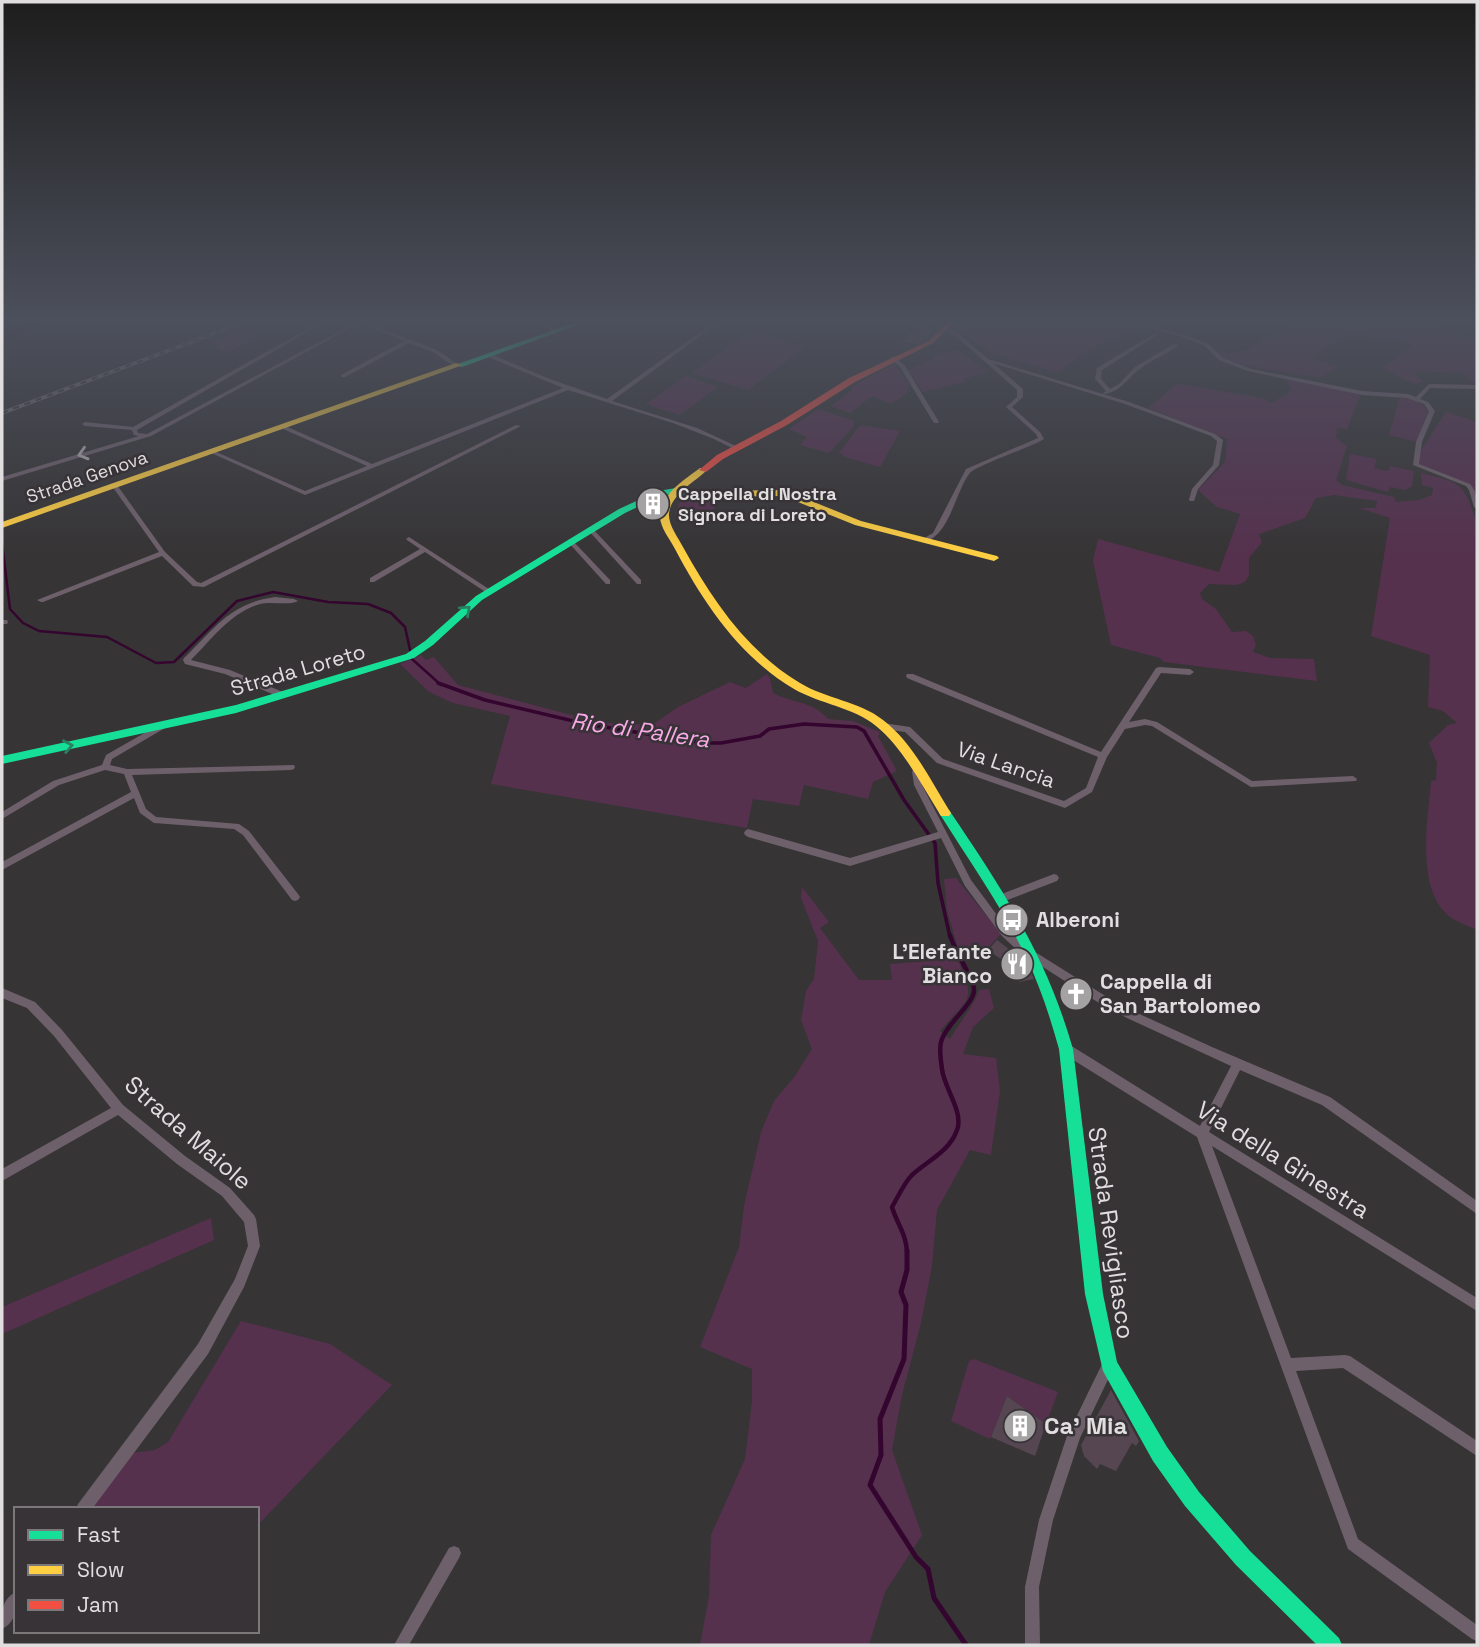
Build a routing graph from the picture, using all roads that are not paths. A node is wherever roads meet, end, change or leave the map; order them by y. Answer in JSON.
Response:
{"nodes":[{"id":1,"x":185,"y":400,"type":"edge"},
{"id":2,"x":215,"y":400,"type":"edge"},
{"id":3,"x":360,"y":400,"type":"edge"},
{"id":4,"x":538,"y":400,"type":"edge"},
{"id":5,"x":604,"y":400,"type":"edge"},
{"id":6,"x":821,"y":400,"type":"edge"},
{"id":7,"x":923,"y":400,"type":"edge"},
{"id":8,"x":1016,"y":400,"type":"edge"},
{"id":9,"x":1117,"y":400,"type":"edge"},
{"id":10,"x":1420,"y":400,"type":"edge"},
{"id":11,"x":608,"y":401,"type":"joint"},
{"id":12,"x":936,"y":422,"type":"dead end"},
{"id":13,"x":85,"y":424,"type":"dead end"},
{"id":14,"x":518,"y":426,"type":"dead end"},
{"id":15,"x":283,"y":427,"type":"junction"},
{"id":16,"x":134,"y":429,"type":"junction"},
{"id":17,"x":149,"y":435,"type":"junction"},
{"id":18,"x":720,"y":439,"type":"junction"},
{"id":19,"x":736,"y":448,"type":"junction"},
{"id":20,"x":212,"y":452,"type":"junction"},
{"id":21,"x":716,"y":460,"type":"junction"},
{"id":22,"x":371,"y":466,"type":"junction"},
{"id":23,"x":2,"y":479,"type":"edge"},
{"id":24,"x":115,"y":486,"type":"junction"},
{"id":25,"x":676,"y":491,"type":"junction"},
{"id":26,"x":1192,"y":499,"type":"dead end"},
{"id":27,"x":1477,"y":507,"type":"edge"},
{"id":28,"x":2,"y":525,"type":"edge"},
{"id":29,"x":590,"y":529,"type":"junction"},
{"id":30,"x":410,"y":539,"type":"dead end"},
{"id":31,"x":570,"y":541,"type":"junction"},
{"id":32,"x":923,"y":541,"type":"junction"},
{"id":33,"x":425,"y":550,"type":"junction"},
{"id":34,"x":163,"y":553,"type":"junction"},
{"id":35,"x":994,"y":558,"type":"dead end"},
{"id":36,"x":372,"y":580,"type":"dead end"},
{"id":37,"x":608,"y":582,"type":"dead end"},
{"id":38,"x":639,"y":582,"type":"dead end"},
{"id":39,"x":489,"y":591,"type":"junction"},
{"id":40,"x":41,"y":600,"type":"dead end"},
{"id":41,"x":294,"y":601,"type":"dead end"},
{"id":42,"x":1190,"y":672,"type":"dead end"},
{"id":43,"x":910,"y":676,"type":"dead end"},
{"id":44,"x":281,"y":694,"type":"junction"},
{"id":45,"x":167,"y":724,"type":"junction"},
{"id":46,"x":883,"y":726,"type":"junction"},
{"id":47,"x":1125,"y":726,"type":"junction"},
{"id":48,"x":1103,"y":756,"type":"junction"},
{"id":49,"x":2,"y":760,"type":"edge"},
{"id":50,"x":105,"y":766,"type":"junction"},
{"id":51,"x":291,"y":767,"type":"dead end"},
{"id":52,"x":916,"y":769,"type":"junction"},
{"id":53,"x":127,"y":772,"type":"junction"},
{"id":54,"x":1353,"y":779,"type":"dead end"},
{"id":55,"x":136,"y":793,"type":"junction"},
{"id":56,"x":2,"y":816,"type":"edge"},
{"id":57,"x":748,"y":833,"type":"dead end"},
{"id":58,"x":935,"y":836,"type":"junction"},
{"id":59,"x":2,"y":866,"type":"edge"},
{"id":60,"x":1054,"y":878,"type":"dead end"},
{"id":61,"x":295,"y":897,"type":"dead end"},
{"id":62,"x":1002,"y":898,"type":"junction"},
{"id":63,"x":1038,"y":960,"type":"junction"},
{"id":64,"x":2,"y":993,"type":"edge"},
{"id":65,"x":1066,"y":1049,"type":"junction"},
{"id":66,"x":1237,"y":1064,"type":"junction"},
{"id":67,"x":120,"y":1109,"type":"junction"},
{"id":68,"x":1202,"y":1135,"type":"junction"},
{"id":69,"x":2,"y":1175,"type":"edge"},
{"id":70,"x":1477,"y":1208,"type":"edge"},
{"id":71,"x":1477,"y":1306,"type":"edge"},
{"id":72,"x":1109,"y":1365,"type":"junction"},
{"id":73,"x":1287,"y":1365,"type":"junction"},
{"id":74,"x":1477,"y":1449,"type":"edge"},
{"id":75,"x":84,"y":1507,"type":"edge"},
{"id":76,"x":454,"y":1553,"type":"dead end"},
{"id":77,"x":14,"y":1602,"type":"edge"},
{"id":78,"x":2,"y":1622,"type":"edge"},
{"id":79,"x":1477,"y":1634,"type":"edge"},
{"id":80,"x":401,"y":1645,"type":"edge"},
{"id":81,"x":1032,"y":1645,"type":"edge"},
{"id":82,"x":1332,"y":1645,"type":"edge"}],
"edges":[{"from":1,"to":16,"type":"street"},
{"from":2,"to":17,"type":"street"},
{"from":3,"to":15,"type":"street","name":"Strada Genova"},
{"from":4,"to":22,"type":"street"},
{"from":5,"to":11,"type":"street"},
{"from":6,"to":19,"type":"street"},
{"from":7,"to":12,"type":"street"},
{"from":8,"to":32,"type":"street"},
{"from":9,"to":26,"type":"street"},
{"from":10,"to":27,"type":"street"},
{"from":11,"to":18,"type":"street"},
{"from":13,"to":16,"type":"street"},
{"from":14,"to":34,"type":"street"},
{"from":15,"to":20,"type":"street","name":"Strada Genova"},
{"from":15,"to":22,"type":"street"},
{"from":16,"to":17,"type":"street"},
{"from":17,"to":23,"type":"street","one_way":true},
{"from":18,"to":19,"type":"street"},
{"from":18,"to":21,"type":"street"},
{"from":19,"to":21,"type":"street"},
{"from":20,"to":22,"type":"street"},
{"from":20,"to":24,"type":"street","name":"Strada Genova"},
{"from":21,"to":25,"type":"street"},
{"from":24,"to":28,"type":"street","name":"Strada Genova"},
{"from":24,"to":34,"type":"street"},
{"from":25,"to":29,"type":"street","name":"Strada Loreto"},
{"from":25,"to":32,"type":"street"},
{"from":25,"to":46,"type":"street","name":"Strada Revigliasco"},
{"from":29,"to":31,"type":"street","name":"Strada Loreto"},
{"from":29,"to":38,"type":"street"},
{"from":30,"to":33,"type":"street"},
{"from":31,"to":37,"type":"street"},
{"from":31,"to":39,"type":"street","name":"Strada Loreto"},
{"from":32,"to":35,"type":"street"},
{"from":33,"to":36,"type":"street"},
{"from":33,"to":39,"type":"street"},
{"from":34,"to":40,"type":"street"},
{"from":44,"to":39,"type":"street","name":"Strada Loreto","one_way":true},
{"from":41,"to":44,"type":"street"},
{"from":42,"to":47,"type":"street","name":"Via Lancia"},
{"from":43,"to":48,"type":"street","name":"Via Lancia"},
{"from":44,"to":45,"type":"street","name":"Strada Loreto"},
{"from":49,"to":45,"type":"street","name":"Strada Loreto","one_way":true},
{"from":45,"to":50,"type":"street"},
{"from":46,"to":48,"type":"street","name":"Via Lancia"},
{"from":46,"to":52,"type":"street","name":"Strada Revigliasco"},
{"from":47,"to":48,"type":"street","name":"Via Lancia"},
{"from":47,"to":54,"type":"street"},
{"from":50,"to":53,"type":"street"},
{"from":50,"to":56,"type":"street"},
{"from":51,"to":53,"type":"street"},
{"from":52,"to":58,"type":"street","name":"Strada Revigliasco"},
{"from":52,"to":62,"type":"street","name":"Strada Revigliasco"},
{"from":53,"to":55,"type":"street"},
{"from":55,"to":59,"type":"street"},
{"from":55,"to":61,"type":"street"},
{"from":57,"to":58,"type":"street"},
{"from":58,"to":63,"type":"street","name":"Strada Revigliasco"},
{"from":60,"to":62,"type":"street"},
{"from":62,"to":63,"type":"street","name":"Strada Revigliasco"},
{"from":63,"to":65,"type":"street","name":"Strada Revigliasco"},
{"from":63,"to":66,"type":"street"},
{"from":64,"to":67,"type":"street","name":"Strada Maiole"},
{"from":65,"to":68,"type":"street","name":"Via della Ginestra"},
{"from":65,"to":72,"type":"street","name":"Strada Revigliasco"},
{"from":66,"to":68,"type":"street"},
{"from":66,"to":70,"type":"street"},
{"from":67,"to":69,"type":"street"},
{"from":67,"to":75,"type":"street","name":"Strada Maiole"},
{"from":68,"to":71,"type":"street","name":"Via della Ginestra"},
{"from":68,"to":73,"type":"street"},
{"from":72,"to":81,"type":"street"},
{"from":72,"to":82,"type":"street","name":"Strada Revigliasco"},
{"from":73,"to":74,"type":"street"},
{"from":73,"to":79,"type":"street"},
{"from":76,"to":80,"type":"street"},
{"from":77,"to":78,"type":"street"}]}
